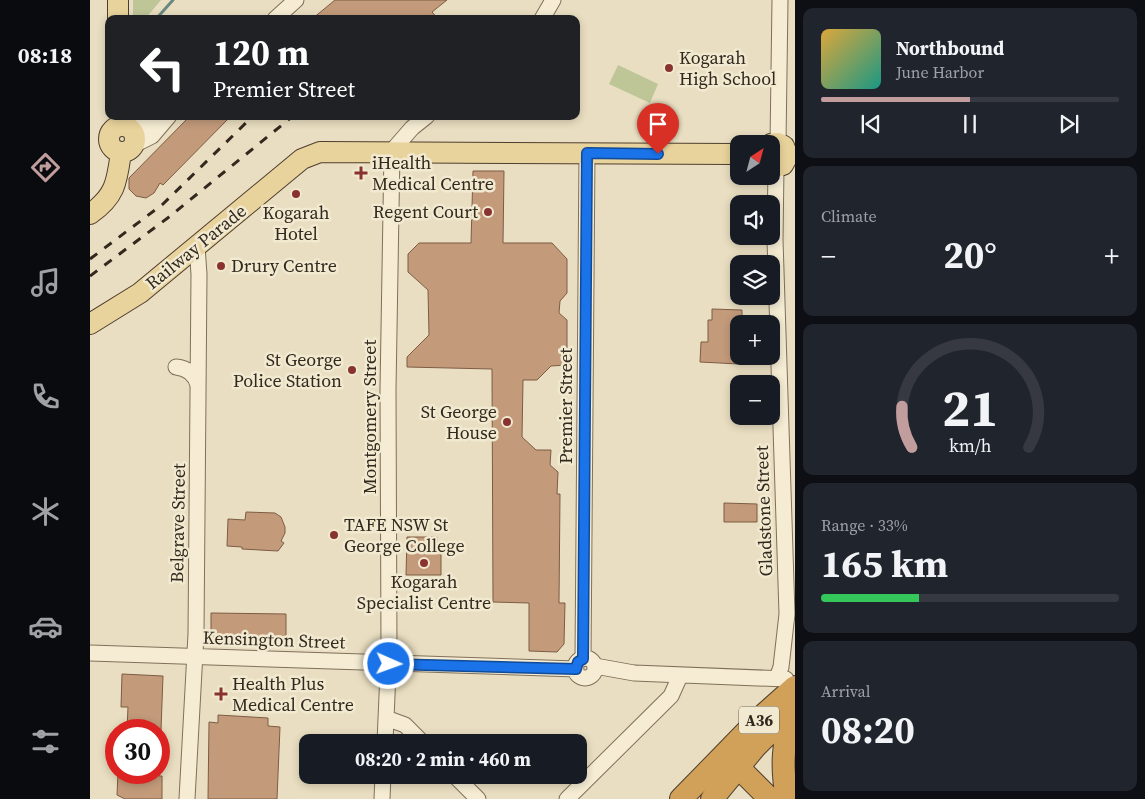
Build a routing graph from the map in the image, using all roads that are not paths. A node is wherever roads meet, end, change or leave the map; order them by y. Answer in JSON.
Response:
{"nodes":[{"id":1,"x":118,"y":0,"type":"edge"},
{"id":2,"x":296,"y":0,"type":"edge"},
{"id":3,"x":553,"y":0,"type":"edge"},
{"id":4,"x":780,"y":0,"type":"edge"},
{"id":5,"x":118,"y":15,"type":"edge"},
{"id":6,"x":279,"y":15,"type":"edge"},
{"id":7,"x":544,"y":15,"type":"edge"},
{"id":8,"x":150,"y":120,"type":"edge"},
{"id":9,"x":166,"y":120,"type":"edge"},
{"id":10,"x":421,"y":120,"type":"edge"},
{"id":11,"x":125,"y":134,"type":"edge"},
{"id":12,"x":780,"y":135,"type":"edge"},
{"id":13,"x":392,"y":151,"type":"junction"},
{"id":14,"x":587,"y":153,"type":"junction"},
{"id":15,"x":730,"y":154,"type":"edge"},
{"id":16,"x":778,"y":185,"type":"edge"},
{"id":17,"x":90,"y":214,"type":"edge"},
{"id":18,"x":197,"y":247,"type":"junction"},
{"id":19,"x":90,"y":324,"type":"edge"},
{"id":20,"x":176,"y":367,"type":"dead end"},
{"id":21,"x":198,"y":385,"type":"junction"},
{"id":22,"x":786,"y":614,"type":"junction"},
{"id":23,"x":795,"y":652,"type":"edge"},
{"id":24,"x":90,"y":653,"type":"edge"},
{"id":25,"x":194,"y":656,"type":"junction"},
{"id":26,"x":389,"y":664,"type":"junction"},
{"id":27,"x":587,"y":667,"type":"junction"},
{"id":28,"x":680,"y":676,"type":"junction"},
{"id":29,"x":795,"y":680,"type":"edge"},
{"id":30,"x":790,"y":695,"type":"edge"},
{"id":31,"x":386,"y":718,"type":"junction"},
{"id":32,"x":385,"y":734,"type":"edge"},
{"id":33,"x":414,"y":734,"type":"edge"},
{"id":34,"x":727,"y":767,"type":"junction"},
{"id":35,"x":383,"y":784,"type":"edge"},
{"id":36,"x":463,"y":784,"type":"edge"},
{"id":37,"x":187,"y":799,"type":"edge"},
{"id":38,"x":382,"y":799,"type":"edge"},
{"id":39,"x":478,"y":799,"type":"edge"},
{"id":40,"x":567,"y":799,"type":"edge"},
{"id":41,"x":682,"y":799,"type":"edge"},
{"id":42,"x":712,"y":799,"type":"edge"},
{"id":43,"x":749,"y":799,"type":"edge"},
{"id":44,"x":770,"y":799,"type":"edge"},
{"id":45,"x":787,"y":799,"type":"edge"}],
"edges":[{"from":1,"to":5,"type":"main road"},
{"from":2,"to":6,"type":"street"},
{"from":3,"to":7,"type":"street"},
{"from":4,"to":12,"type":"street","name":"Gladstone Street"},
{"from":8,"to":11,"type":"street"},
{"from":9,"to":11,"type":"street"},
{"from":10,"to":13,"type":"street"},
{"from":11,"to":17,"type":"main road"},
{"from":13,"to":14,"type":"main road","name":"Railway Parade"},
{"from":13,"to":18,"type":"main road","name":"Railway Parade"},
{"from":13,"to":26,"type":"street","name":"Montgomery Street"},
{"from":14,"to":15,"type":"main road","name":"Railway Parade"},
{"from":14,"to":27,"type":"street","name":"Premier Street"},
{"from":16,"to":22,"type":"street","name":"Gladstone Street"},
{"from":18,"to":19,"type":"main road","name":"Railway Parade"},
{"from":18,"to":21,"type":"street","name":"Belgrave Street"},
{"from":20,"to":21,"type":"street"},
{"from":21,"to":25,"type":"street","name":"Belgrave Street"},
{"from":22,"to":23,"type":"street","name":"Gladstone Street"},
{"from":22,"to":30,"type":"street","name":"Gladstone Street"},
{"from":24,"to":25,"type":"street","name":"Kensington Street"},
{"from":25,"to":26,"type":"street","name":"Kensington Street"},
{"from":25,"to":37,"type":"street","name":"Belgrave Street"},
{"from":26,"to":27,"type":"street","name":"Kensington Street"},
{"from":26,"to":31,"type":"street","name":"Montgomery Street"},
{"from":27,"to":28,"type":"street","name":"Kensington Street"},
{"from":28,"to":30,"type":"street","name":"Kensington Street"},
{"from":28,"to":40,"type":"street"},
{"from":29,"to":30,"type":"street","name":"Kensington Street"},
{"from":30,"to":34,"type":"highway","number":"A36"},
{"from":30,"to":45,"type":"highway"},
{"from":31,"to":32,"type":"street","name":"Montgomery Street"},
{"from":31,"to":33,"type":"street"},
{"from":34,"to":41,"type":"highway"},
{"from":34,"to":42,"type":"highway"},
{"from":34,"to":43,"type":"highway"},
{"from":34,"to":44,"type":"highway"},
{"from":35,"to":38,"type":"street"},
{"from":36,"to":39,"type":"street"}]}
